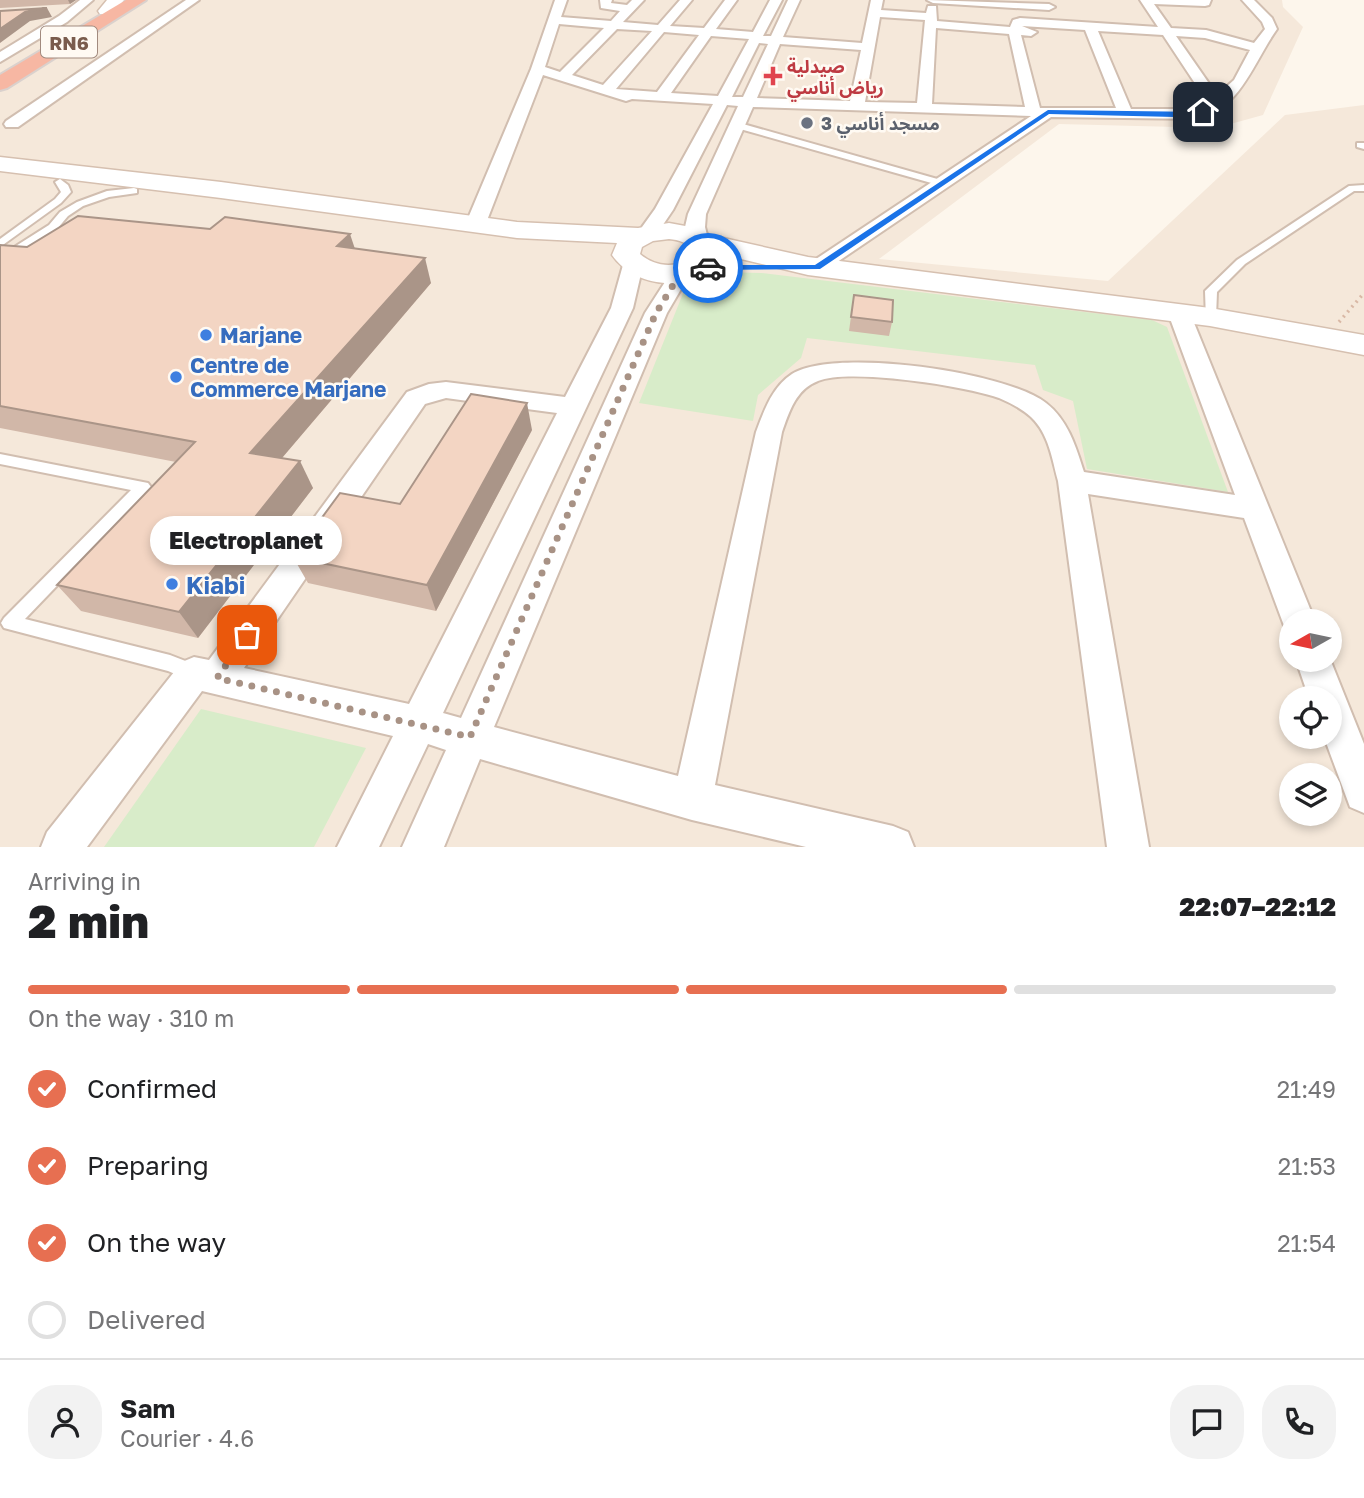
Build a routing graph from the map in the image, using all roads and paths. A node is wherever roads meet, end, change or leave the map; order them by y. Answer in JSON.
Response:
{"nodes":[{"id":1,"x":87,"y":0,"type":"edge"},
{"id":2,"x":125,"y":0,"type":"edge"},
{"id":3,"x":138,"y":0,"type":"edge"},
{"id":4,"x":193,"y":0,"type":"edge"},
{"id":5,"x":561,"y":0,"type":"edge"},
{"id":6,"x":606,"y":0,"type":"edge"},
{"id":7,"x":686,"y":0,"type":"edge"},
{"id":8,"x":731,"y":0,"type":"edge"},
{"id":9,"x":776,"y":0,"type":"edge"},
{"id":10,"x":794,"y":0,"type":"edge"},
{"id":11,"x":865,"y":0,"type":"edge"},
{"id":12,"x":933,"y":0,"type":"edge"},
{"id":13,"x":1205,"y":0,"type":"edge"},
{"id":14,"x":1248,"y":0,"type":"edge"},
{"id":15,"x":634,"y":5,"type":"edge"},
{"id":16,"x":876,"y":5,"type":"edge"},
{"id":17,"x":111,"y":6,"type":"edge"},
{"id":18,"x":1058,"y":8,"type":"dead end"},
{"id":19,"x":1152,"y":9,"type":"edge"},
{"id":20,"x":75,"y":10,"type":"junction"},
{"id":21,"x":50,"y":11,"type":"dead end"},
{"id":22,"x":554,"y":20,"type":"junction"},
{"id":23,"x":931,"y":21,"type":"junction"},
{"id":24,"x":616,"y":24,"type":"junction"},
{"id":25,"x":1090,"y":26,"type":"junction"},
{"id":26,"x":660,"y":28,"type":"junction"},
{"id":27,"x":1014,"y":31,"type":"junction"},
{"id":28,"x":1167,"y":31,"type":"junction"},
{"id":29,"x":708,"y":32,"type":"junction"},
{"id":30,"x":755,"y":37,"type":"junction"},
{"id":31,"x":775,"y":40,"type":"junction"},
{"id":32,"x":868,"y":47,"type":"junction"},
{"id":33,"x":1257,"y":48,"type":"junction"},
{"id":34,"x":0,"y":58,"type":"edge"},
{"id":35,"x":538,"y":69,"type":"junction"},
{"id":36,"x":0,"y":75,"type":"edge"},
{"id":37,"x":564,"y":76,"type":"junction"},
{"id":38,"x":0,"y":84,"type":"edge"},
{"id":39,"x":608,"y":92,"type":"junction"},
{"id":40,"x":662,"y":95,"type":"junction"},
{"id":41,"x":721,"y":101,"type":"junction"},
{"id":42,"x":746,"y":102,"type":"junction"},
{"id":43,"x":1215,"y":103,"type":"junction"},
{"id":44,"x":857,"y":106,"type":"junction"},
{"id":45,"x":924,"y":107,"type":"junction"},
{"id":46,"x":1041,"y":112,"type":"junction"},
{"id":47,"x":1126,"y":114,"type":"junction"},
{"id":48,"x":699,"y":117,"type":"junction"},
{"id":49,"x":12,"y":124,"type":"dead end"},
{"id":50,"x":736,"y":125,"type":"junction"},
{"id":51,"x":0,"y":164,"type":"edge"},
{"id":52,"x":0,"y":174,"type":"edge"},
{"id":53,"x":60,"y":181,"type":"junction"},
{"id":54,"x":945,"y":184,"type":"junction"},
{"id":55,"x":1364,"y":188,"type":"edge"},
{"id":56,"x":134,"y":191,"type":"junction"},
{"id":57,"x":372,"y":211,"type":"junction"},
{"id":58,"x":476,"y":223,"type":"junction"},
{"id":59,"x":700,"y":241,"type":"junction"},
{"id":60,"x":4,"y":242,"type":"edge"},
{"id":61,"x":30,"y":243,"type":"junction"},
{"id":62,"x":637,"y":249,"type":"junction"},
{"id":63,"x":0,"y":261,"type":"edge"},
{"id":64,"x":813,"y":267,"type":"junction"},
{"id":65,"x":686,"y":270,"type":"junction"},
{"id":66,"x":1364,"y":292,"type":"edge"},
{"id":67,"x":1194,"y":315,"type":"junction"},
{"id":68,"x":1325,"y":338,"type":"junction"},
{"id":69,"x":1364,"y":347,"type":"edge"},
{"id":70,"x":573,"y":408,"type":"junction"},
{"id":71,"x":0,"y":459,"type":"edge"},
{"id":72,"x":1072,"y":481,"type":"junction"},
{"id":73,"x":1255,"y":509,"type":"junction"},
{"id":74,"x":1293,"y":609,"type":"edge"},
{"id":75,"x":205,"y":675,"type":"junction"},
{"id":76,"x":418,"y":724,"type":"junction"},
{"id":77,"x":1342,"y":736,"type":"edge"},
{"id":78,"x":470,"y":737,"type":"junction"},
{"id":79,"x":1364,"y":793,"type":"edge"},
{"id":80,"x":692,"y":800,"type":"junction"},
{"id":81,"x":62,"y":847,"type":"edge"},
{"id":82,"x":358,"y":847,"type":"edge"},
{"id":83,"x":423,"y":847,"type":"edge"},
{"id":84,"x":893,"y":847,"type":"edge"},
{"id":85,"x":1128,"y":847,"type":"edge"}],
"edges":[{"from":1,"to":20,"type":"street"},
{"from":2,"to":17,"type":"highway","number":"RN6"},
{"from":3,"to":38,"type":"highway","number":"RN6"},
{"from":4,"to":49,"type":"street"},
{"from":5,"to":22,"type":"street"},
{"from":6,"to":15,"type":"street"},
{"from":7,"to":26,"type":"street"},
{"from":8,"to":29,"type":"street"},
{"from":9,"to":30,"type":"street"},
{"from":10,"to":31,"type":"street"},
{"from":11,"to":16,"type":"street"},
{"from":12,"to":18,"type":"street"},
{"from":12,"to":23,"type":"street"},
{"from":13,"to":19,"type":"street"},
{"from":14,"to":33,"type":"street"},
{"from":15,"to":24,"type":"street"},
{"from":16,"to":23,"type":"street"},
{"from":16,"to":32,"type":"street"},
{"from":17,"to":36,"type":"highway","number":"RN6"},
{"from":19,"to":28,"type":"street"},
{"from":20,"to":21,"type":"street"},
{"from":20,"to":34,"type":"street"},
{"from":22,"to":24,"type":"street"},
{"from":22,"to":35,"type":"street"},
{"from":23,"to":27,"type":"street"},
{"from":23,"to":45,"type":"street"},
{"from":24,"to":26,"type":"street"},
{"from":24,"to":37,"type":"street"},
{"from":25,"to":27,"type":"street"},
{"from":25,"to":28,"type":"street"},
{"from":25,"to":47,"type":"street"},
{"from":26,"to":29,"type":"street"},
{"from":26,"to":39,"type":"street"},
{"from":27,"to":46,"type":"street"},
{"from":28,"to":33,"type":"street"},
{"from":28,"to":43,"type":"street"},
{"from":29,"to":30,"type":"street"},
{"from":29,"to":40,"type":"street"},
{"from":30,"to":31,"type":"street"},
{"from":30,"to":41,"type":"street"},
{"from":31,"to":32,"type":"street"},
{"from":31,"to":42,"type":"street"},
{"from":32,"to":44,"type":"street"},
{"from":33,"to":43,"type":"street"},
{"from":35,"to":37,"type":"street"},
{"from":35,"to":58,"type":"street"},
{"from":37,"to":39,"type":"street"},
{"from":39,"to":40,"type":"street"},
{"from":39,"to":48,"type":"street"},
{"from":40,"to":41,"type":"street"},
{"from":41,"to":42,"type":"street"},
{"from":41,"to":48,"type":"street"},
{"from":42,"to":44,"type":"street"},
{"from":42,"to":50,"type":"street"},
{"from":43,"to":47,"type":"street"},
{"from":44,"to":45,"type":"street"},
{"from":45,"to":46,"type":"street"},
{"from":46,"to":47,"type":"street"},
{"from":46,"to":54,"type":"street"},
{"from":48,"to":62,"type":"street"},
{"from":50,"to":54,"type":"lane"},
{"from":50,"to":59,"type":"street"},
{"from":51,"to":57,"type":"street"},
{"from":52,"to":53,"type":"street"},
{"from":53,"to":56,"type":"street"},
{"from":53,"to":60,"type":"lane"},
{"from":54,"to":64,"type":"street"},
{"from":55,"to":67,"type":"lane"},
{"from":56,"to":57,"type":"street"},
{"from":56,"to":61,"type":"lane"},
{"from":57,"to":58,"type":"street"},
{"from":58,"to":62,"type":"street"},
{"from":59,"to":62,"type":"street"},
{"from":59,"to":64,"type":"street"},
{"from":59,"to":65,"type":"street"},
{"from":60,"to":61,"type":"lane"},
{"from":61,"to":63,"type":"lane"},
{"from":62,"to":65,"type":"street"},
{"from":62,"to":70,"type":"street"},
{"from":64,"to":65,"type":"street"},
{"from":64,"to":67,"type":"street"},
{"from":65,"to":78,"type":"street"},
{"from":66,"to":68,"type":"path"},
{"from":67,"to":68,"type":"street"},
{"from":67,"to":73,"type":"street"},
{"from":68,"to":69,"type":"street"},
{"from":70,"to":75,"type":"street"},
{"from":70,"to":76,"type":"street"},
{"from":71,"to":75,"type":"lane"},
{"from":72,"to":73,"type":"street"},
{"from":72,"to":80,"type":"street"},
{"from":72,"to":85,"type":"street"},
{"from":73,"to":74,"type":"street"},
{"from":75,"to":76,"type":"street"},
{"from":75,"to":81,"type":"street"},
{"from":76,"to":78,"type":"street"},
{"from":76,"to":82,"type":"street"},
{"from":77,"to":79,"type":"street"},
{"from":78,"to":80,"type":"street"},
{"from":78,"to":83,"type":"street"},
{"from":80,"to":84,"type":"street"}]}
